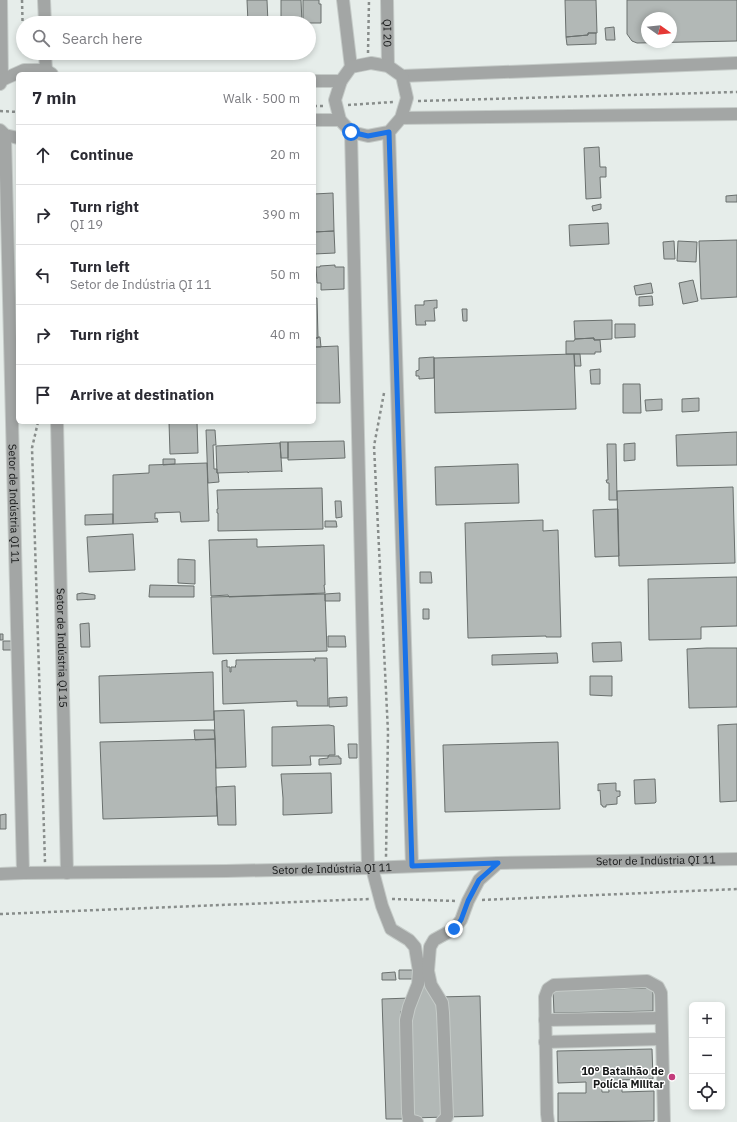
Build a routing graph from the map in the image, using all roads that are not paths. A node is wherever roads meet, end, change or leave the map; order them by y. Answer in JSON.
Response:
{"nodes":[{"id":1,"x":1,"y":0,"type":"edge"},
{"id":2,"x":44,"y":0,"type":"edge"},
{"id":3,"x":343,"y":0,"type":"edge"},
{"id":4,"x":387,"y":0,"type":"edge"},
{"id":5,"x":44,"y":16,"type":"edge"},
{"id":6,"x":47,"y":60,"type":"edge"},
{"id":7,"x":737,"y":63,"type":"edge"},
{"id":8,"x":388,"y":66,"type":"junction"},
{"id":9,"x":351,"y":67,"type":"junction"},
{"id":10,"x":20,"y":72,"type":"edge"},
{"id":11,"x":49,"y":72,"type":"edge"},
{"id":12,"x":16,"y":74,"type":"edge"},
{"id":13,"x":402,"y":76,"type":"junction"},
{"id":14,"x":341,"y":80,"type":"junction"},
{"id":15,"x":316,"y":81,"type":"edge"},
{"id":16,"x":1,"y":82,"type":"edge"},
{"id":17,"x":737,"y":114,"type":"edge"},
{"id":18,"x":401,"y":118,"type":"junction"},
{"id":19,"x":316,"y":120,"type":"edge"},
{"id":20,"x":340,"y":120,"type":"junction"},
{"id":21,"x":2,"y":132,"type":"edge"},
{"id":22,"x":351,"y":132,"type":"junction"},
{"id":23,"x":389,"y":132,"type":"junction"},
{"id":24,"x":16,"y":137,"type":"edge"},
{"id":25,"x":56,"y":424,"type":"edge"},
{"id":26,"x":737,"y":859,"type":"edge"},
{"id":27,"x":498,"y":863,"type":"junction"},
{"id":28,"x":412,"y":866,"type":"junction"},
{"id":29,"x":370,"y":868,"type":"junction"},
{"id":30,"x":23,"y":873,"type":"junction"},
{"id":31,"x":67,"y":873,"type":"junction"},
{"id":32,"x":0,"y":874,"type":"edge"},
{"id":33,"x":662,"y":1018,"type":"junction"},
{"id":34,"x":545,"y":1020,"type":"junction"},
{"id":35,"x":662,"y":1039,"type":"junction"},
{"id":36,"x":546,"y":1042,"type":"junction"},
{"id":37,"x":417,"y":1122,"type":"edge"},
{"id":38,"x":442,"y":1122,"type":"edge"},
{"id":39,"x":548,"y":1122,"type":"edge"},
{"id":40,"x":664,"y":1122,"type":"edge"}],
"edges":[{"from":1,"to":16,"type":"street"},
{"from":2,"to":5,"type":"street"},
{"from":3,"to":9,"type":"street"},
{"from":4,"to":8,"type":"street","name":"QI 20"},
{"from":6,"to":11,"type":"street"},
{"from":7,"to":13,"type":"street"},
{"from":8,"to":9,"type":"street"},
{"from":8,"to":13,"type":"street"},
{"from":9,"to":14,"type":"street"},
{"from":10,"to":11,"type":"street"},
{"from":12,"to":16,"type":"street"},
{"from":13,"to":18,"type":"street"},
{"from":14,"to":15,"type":"street"},
{"from":14,"to":20,"type":"street"},
{"from":17,"to":18,"type":"street"},
{"from":18,"to":23,"type":"street"},
{"from":19,"to":20,"type":"street"},
{"from":20,"to":22,"type":"street"},
{"from":21,"to":24,"type":"street"},
{"from":21,"to":30,"type":"street","name":"Setor de Indústria QI 11"},
{"from":22,"to":23,"type":"street"},
{"from":22,"to":29,"type":"street"},
{"from":23,"to":28,"type":"street"},
{"from":25,"to":31,"type":"street","name":"Setor de Indústria QI 15"},
{"from":26,"to":27,"type":"street","name":"Setor de Indústria QI 11"},
{"from":27,"to":28,"type":"street","name":"Setor de Indústria QI 11"},
{"from":27,"to":38,"type":"street"},
{"from":28,"to":29,"type":"street","name":"Setor de Indústria QI 11"},
{"from":29,"to":31,"type":"street","name":"Setor de Indústria QI 11"},
{"from":29,"to":37,"type":"street"},
{"from":30,"to":31,"type":"street","name":"Setor de Indústria QI 11"},
{"from":30,"to":32,"type":"street","name":"Setor de Indústria QI 11"},
{"from":33,"to":34,"type":"street"},
{"from":33,"to":34,"type":"street"},
{"from":33,"to":35,"type":"street"},
{"from":34,"to":36,"type":"street"},
{"from":35,"to":36,"type":"street"},
{"from":35,"to":40,"type":"street"},
{"from":36,"to":39,"type":"street"}]}
